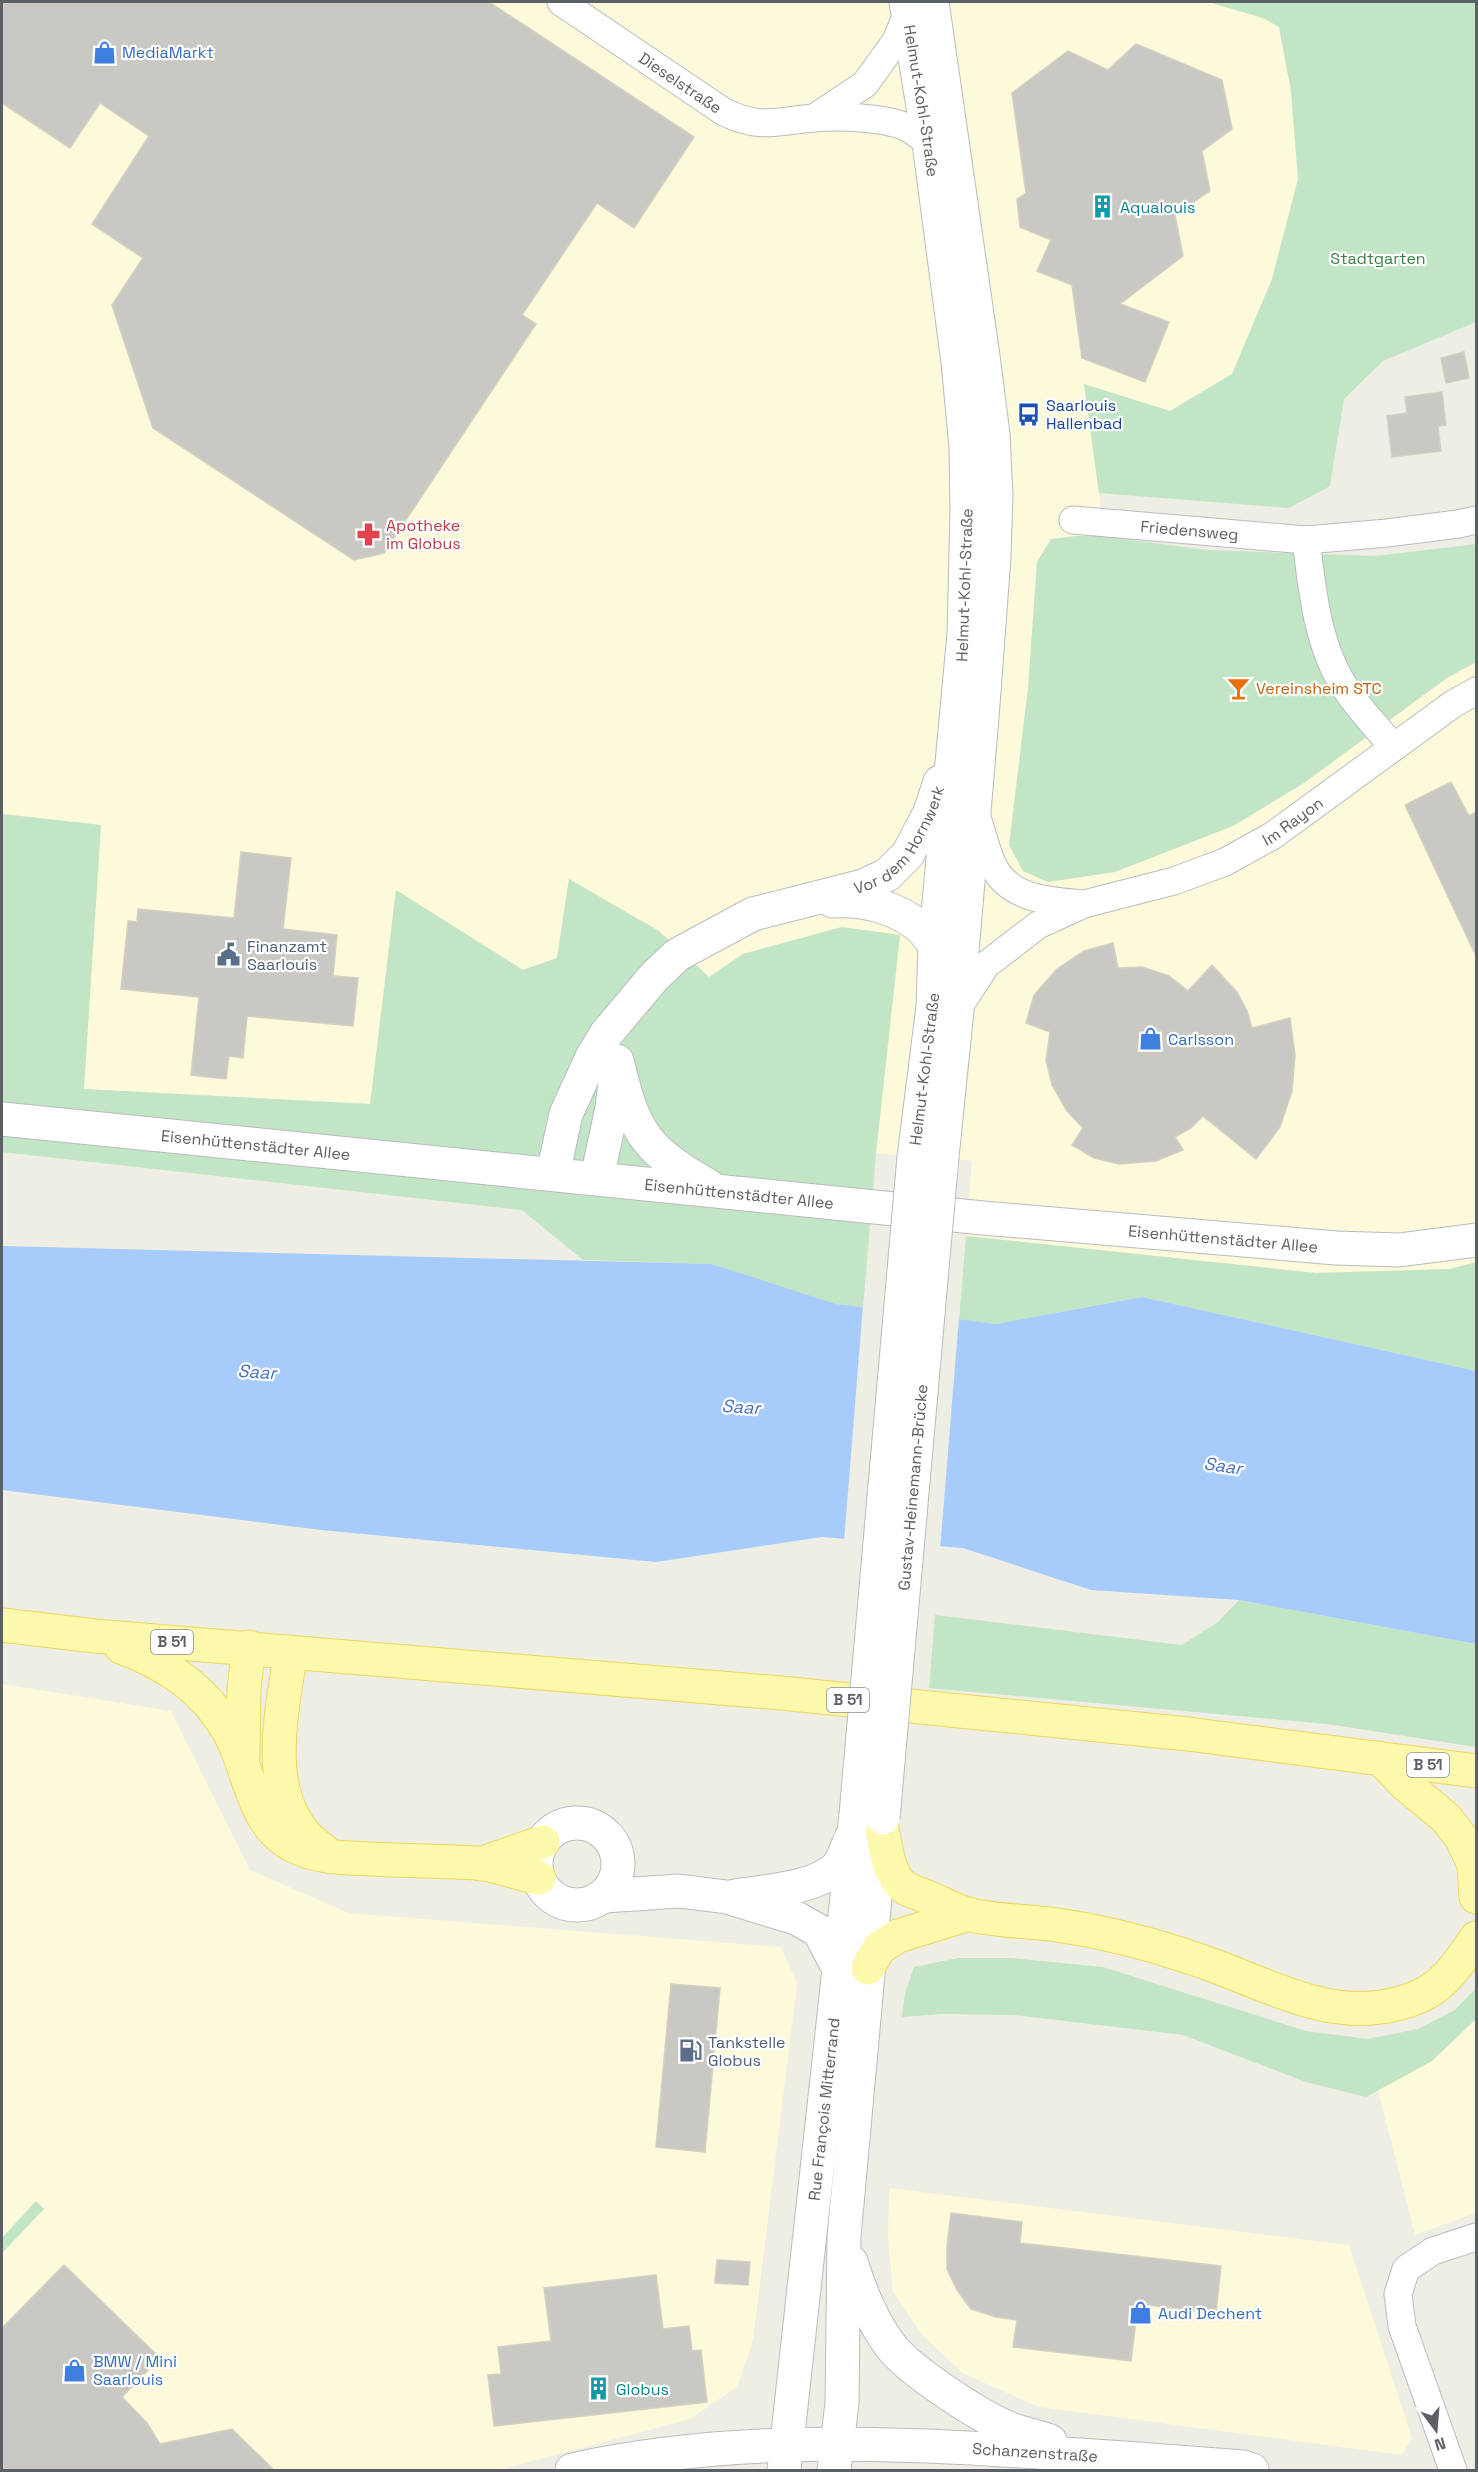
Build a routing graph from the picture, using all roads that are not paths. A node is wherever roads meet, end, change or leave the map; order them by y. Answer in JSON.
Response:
{"nodes":[{"id":1,"x":561,"y":2,"type":"edge"},
{"id":2,"x":915,"y":6,"type":"edge"},
{"id":3,"x":814,"y":118,"type":"junction"},
{"id":4,"x":929,"y":143,"type":"junction"},
{"id":5,"x":1073,"y":520,"type":"dead end"},
{"id":6,"x":1476,"y":520,"type":"edge"},
{"id":7,"x":1306,"y":540,"type":"junction"},
{"id":8,"x":1476,"y":691,"type":"edge"},
{"id":9,"x":956,"y":735,"type":"junction"},
{"id":10,"x":1393,"y":747,"type":"junction"},
{"id":11,"x":974,"y":807,"type":"junction"},
{"id":12,"x":801,"y":902,"type":"junction"},
{"id":13,"x":1084,"y":904,"type":"junction"},
{"id":14,"x":935,"y":945,"type":"junction"},
{"id":15,"x":957,"y":1010,"type":"junction"},
{"id":16,"x":620,"y":1019,"type":"junction"},
{"id":17,"x":617,"y":1062,"type":"junction"},
{"id":18,"x":2,"y":1119,"type":"edge"},
{"id":19,"x":928,"y":1157,"type":"junction"},
{"id":20,"x":553,"y":1174,"type":"junction"},
{"id":21,"x":597,"y":1178,"type":"junction"},
{"id":22,"x":714,"y":1190,"type":"junction"},
{"id":23,"x":1476,"y":1240,"type":"edge"},
{"id":24,"x":2,"y":1625,"type":"edge"},
{"id":25,"x":94,"y":1636,"type":"junction"},
{"id":26,"x":249,"y":1647,"type":"junction"},
{"id":27,"x":291,"y":1652,"type":"junction"},
{"id":28,"x":1380,"y":1758,"type":"junction"},
{"id":29,"x":243,"y":1761,"type":"junction"},
{"id":30,"x":1476,"y":1771,"type":"edge"},
{"id":31,"x":869,"y":1823,"type":"junction"},
{"id":32,"x":543,"y":1842,"type":"junction"},
{"id":33,"x":1475,"y":1855,"type":"edge"},
{"id":34,"x":338,"y":1858,"type":"junction"},
{"id":35,"x":618,"y":1861,"type":"junction"},
{"id":36,"x":480,"y":1864,"type":"junction"},
{"id":37,"x":539,"y":1878,"type":"junction"},
{"id":38,"x":680,"y":1891,"type":"junction"},
{"id":39,"x":604,"y":1896,"type":"junction"},
{"id":40,"x":1476,"y":1897,"type":"edge"},
{"id":41,"x":727,"y":1898,"type":"junction"},
{"id":42,"x":969,"y":1914,"type":"junction"},
{"id":43,"x":1476,"y":1937,"type":"edge"},
{"id":44,"x":854,"y":1968,"type":"junction"},
{"id":45,"x":844,"y":2236,"type":"junction"},
{"id":46,"x":1476,"y":2236,"type":"edge"},
{"id":47,"x":1095,"y":2455,"type":"junction"},
{"id":48,"x":836,"y":2457,"type":"edge"},
{"id":49,"x":785,"y":2458,"type":"edge"},
{"id":50,"x":572,"y":2470,"type":"edge"},
{"id":51,"x":1252,"y":2470,"type":"edge"},
{"id":52,"x":1453,"y":2470,"type":"edge"}],
"edges":[{"from":1,"to":3,"type":"street","name":"Dieselstraße"},
{"from":2,"to":3,"type":"street","name":"Dieselstraße"},
{"from":2,"to":4,"type":"street","name":"Helmut-Kohl-Straße"},
{"from":2,"to":11,"type":"street","name":"Helmut-Kohl-Straße"},
{"from":3,"to":4,"type":"street","name":"Dieselstraße"},
{"from":4,"to":9,"type":"street","name":"Helmut-Kohl-Straße"},
{"from":5,"to":7,"type":"street","name":"Friedensweg"},
{"from":6,"to":7,"type":"street","name":"Friedensweg"},
{"from":7,"to":10,"type":"street"},
{"from":8,"to":10,"type":"street","name":"Im Rayon"},
{"from":9,"to":12,"type":"street","name":"Vor dem Hornwerk"},
{"from":9,"to":14,"type":"street","name":"Helmut-Kohl-Straße"},
{"from":10,"to":13,"type":"street","name":"Im Rayon"},
{"from":11,"to":13,"type":"street","name":"Im Rayon"},
{"from":11,"to":15,"type":"street","name":"Helmut-Kohl-Straße"},
{"from":12,"to":14,"type":"street","name":"Vor dem Hornwerk"},
{"from":12,"to":16,"type":"street","name":"Vor dem Hornwerk"},
{"from":13,"to":15,"type":"street","name":"Im Rayon"},
{"from":14,"to":19,"type":"street","name":"Helmut-Kohl-Straße"},
{"from":15,"to":19,"type":"street","name":"Helmut-Kohl-Straße"},
{"from":16,"to":17,"type":"street"},
{"from":16,"to":20,"type":"street","name":"Vor dem Hornwerk"},
{"from":17,"to":21,"type":"street"},
{"from":17,"to":22,"type":"street"},
{"from":18,"to":20,"type":"street","name":"Eisenhüttenstädter Allee"},
{"from":19,"to":31,"type":"street","name":"Gustav-Heinemann-Brücke","bridge":true},
{"from":20,"to":21,"type":"street","name":"Eisenhüttenstädter Allee"},
{"from":21,"to":22,"type":"street","name":"Eisenhüttenstädter Allee"},
{"from":22,"to":23,"type":"street","name":"Eisenhüttenstädter Allee"},
{"from":24,"to":25,"type":"main road","number":"B 51"},
{"from":25,"to":26,"type":"main road","number":"B 51"},
{"from":25,"to":29,"type":"main road"},
{"from":26,"to":27,"type":"main road","number":"B 51"},
{"from":26,"to":29,"type":"main road"},
{"from":27,"to":28,"type":"main road","number":"B 51"},
{"from":27,"to":34,"type":"main road"},
{"from":28,"to":30,"type":"main road","number":"B 51"},
{"from":28,"to":33,"type":"main road"},
{"from":29,"to":34,"type":"main road"},
{"from":31,"to":41,"type":"street"},
{"from":31,"to":42,"type":"main road"},
{"from":31,"to":44,"type":"street","name":"Rue François Mitterrand"},
{"from":32,"to":35,"type":"street"},
{"from":32,"to":36,"type":"main road"},
{"from":32,"to":37,"type":"street"},
{"from":33,"to":40,"type":"main road"},
{"from":34,"to":36,"type":"main road"},
{"from":35,"to":38,"type":"street"},
{"from":35,"to":39,"type":"street"},
{"from":36,"to":37,"type":"main road"},
{"from":37,"to":39,"type":"street"},
{"from":38,"to":39,"type":"street"},
{"from":38,"to":41,"type":"street"},
{"from":41,"to":44,"type":"street"},
{"from":42,"to":43,"type":"main road"},
{"from":42,"to":44,"type":"main road"},
{"from":44,"to":45,"type":"street","name":"Rue François Mitterrand"},
{"from":44,"to":49,"type":"street","name":"Rue François Mitterrand"},
{"from":45,"to":47,"type":"street"},
{"from":45,"to":48,"type":"street","name":"Rue François Mitterrand"},
{"from":46,"to":52,"type":"street"},
{"from":47,"to":48,"type":"street","name":"Schanzenstraße"},
{"from":47,"to":51,"type":"street","name":"Schanzenstraße"},
{"from":48,"to":49,"type":"street","name":"Schanzenstraße"},
{"from":49,"to":50,"type":"street","name":"Schanzenstraße"}]}
